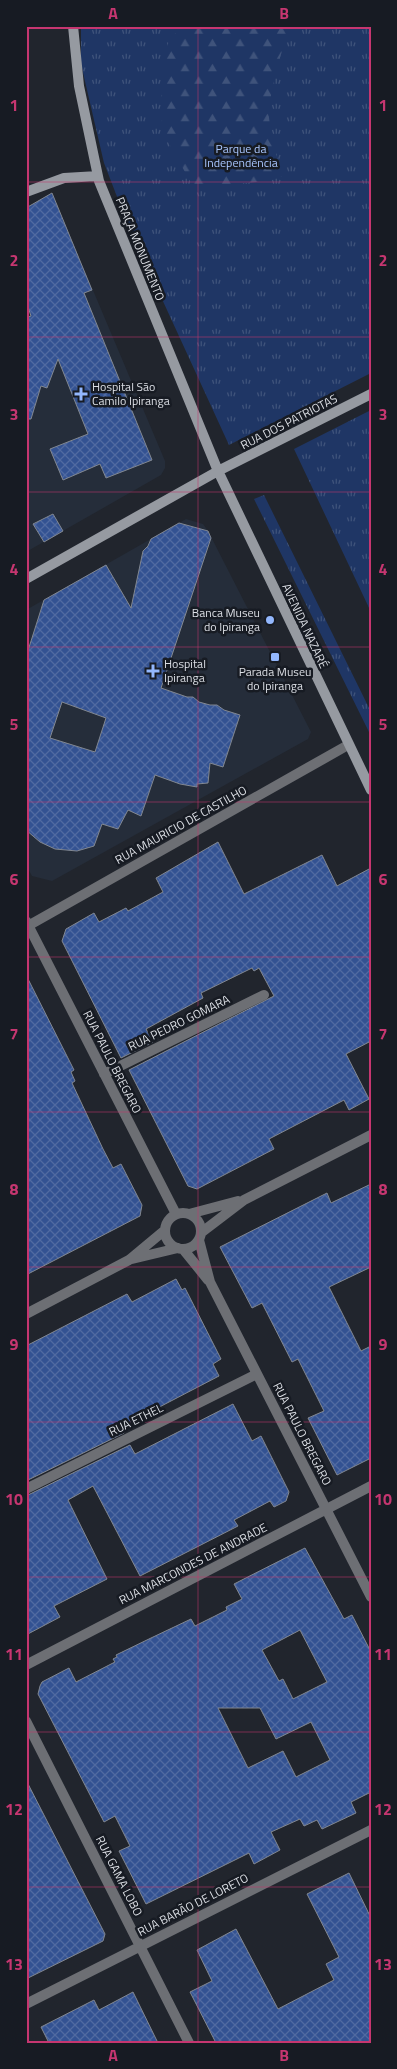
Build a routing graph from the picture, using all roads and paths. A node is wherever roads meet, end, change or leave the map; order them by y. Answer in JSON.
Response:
{"nodes":[{"id":1,"x":73,"y":26,"type":"edge"},
{"id":2,"x":98,"y":176,"type":"junction"},
{"id":3,"x":26,"y":192,"type":"edge"},
{"id":4,"x":371,"y":394,"type":"edge"},
{"id":5,"x":218,"y":471,"type":"junction"},
{"id":6,"x":26,"y":579,"type":"edge"},
{"id":7,"x":348,"y":745,"type":"junction"},
{"id":8,"x":371,"y":790,"type":"edge"},
{"id":9,"x":27,"y":925,"type":"edge"},
{"id":10,"x":264,"y":995,"type":"dead end"},
{"id":11,"x":104,"y":1074,"type":"junction"},
{"id":12,"x":371,"y":1135,"type":"edge"},
{"id":13,"x":244,"y":1200,"type":"junction"},
{"id":14,"x":176,"y":1214,"type":"junction"},
{"id":15,"x":189,"y":1214,"type":"junction"},
{"id":16,"x":165,"y":1230,"type":"junction"},
{"id":17,"x":200,"y":1236,"type":"junction"},
{"id":18,"x":181,"y":1249,"type":"junction"},
{"id":19,"x":129,"y":1260,"type":"junction"},
{"id":20,"x":210,"y":1282,"type":"junction"},
{"id":21,"x":26,"y":1314,"type":"edge"},
{"id":22,"x":257,"y":1374,"type":"junction"},
{"id":23,"x":371,"y":1486,"type":"edge"},
{"id":24,"x":26,"y":1489,"type":"edge"},
{"id":25,"x":326,"y":1509,"type":"junction"},
{"id":26,"x":371,"y":1597,"type":"edge"},
{"id":27,"x":26,"y":1664,"type":"edge"},
{"id":28,"x":26,"y":1721,"type":"edge"},
{"id":29,"x":371,"y":1830,"type":"edge"},
{"id":30,"x":140,"y":1945,"type":"junction"},
{"id":31,"x":26,"y":2004,"type":"edge"},
{"id":32,"x":189,"y":2043,"type":"edge"}],
"edges":[{"from":1,"to":2,"type":"main road","name":"PRAÇA MONUMENTO"},
{"from":2,"to":3,"type":"main road"},
{"from":2,"to":5,"type":"main road","name":"PRAÇA MONUMENTO"},
{"from":4,"to":5,"type":"main road","name":"RUA DOS PATRIOTAS"},
{"from":5,"to":6,"type":"main road","name":"RUA DOS PATRIOTAS"},
{"from":5,"to":7,"type":"main road","name":"AVENIDA NAZARÉ"},
{"from":7,"to":8,"type":"main road","name":"AVENIDA NAZARÉ"},
{"from":7,"to":9,"type":"street","name":"RUA MAURICIO DE CASTILHO"},
{"from":9,"to":11,"type":"street","name":"RUA PAULO BREGARO"},
{"from":10,"to":11,"type":"street","name":"RUA PEDRO GOMARA"},
{"from":11,"to":14,"type":"street","name":"RUA PAULO BREGARO"},
{"from":12,"to":13,"type":"street"},
{"from":13,"to":15,"type":"street"},
{"from":13,"to":17,"type":"street"},
{"from":14,"to":15,"type":"street"},
{"from":14,"to":16,"type":"street"},
{"from":15,"to":17,"type":"street"},
{"from":16,"to":18,"type":"street"},
{"from":16,"to":19,"type":"street"},
{"from":17,"to":18,"type":"street"},
{"from":17,"to":20,"type":"street","name":"RUA PAULO BREGARO"},
{"from":18,"to":19,"type":"street"},
{"from":18,"to":20,"type":"street","name":"RUA PAULO BREGARO"},
{"from":19,"to":21,"type":"street"},
{"from":20,"to":22,"type":"street","name":"RUA PAULO BREGARO"},
{"from":22,"to":24,"type":"street","name":"RUA ETHEL"},
{"from":22,"to":25,"type":"street","name":"RUA PAULO BREGARO"},
{"from":23,"to":25,"type":"street","name":"RUA MARCONDES DE ANDRADE"},
{"from":25,"to":26,"type":"street","name":"RUA PAULO BREGARO"},
{"from":25,"to":27,"type":"street","name":"RUA MARCONDES DE ANDRADE"},
{"from":28,"to":30,"type":"street","name":"RUA GAMA LOBO"},
{"from":29,"to":30,"type":"street","name":"RUA BARÃO DE LORETO"},
{"from":30,"to":31,"type":"street","name":"RUA BARÃO DE LORETO"},
{"from":30,"to":32,"type":"street","name":"RUA GAMA LOBO"}]}
